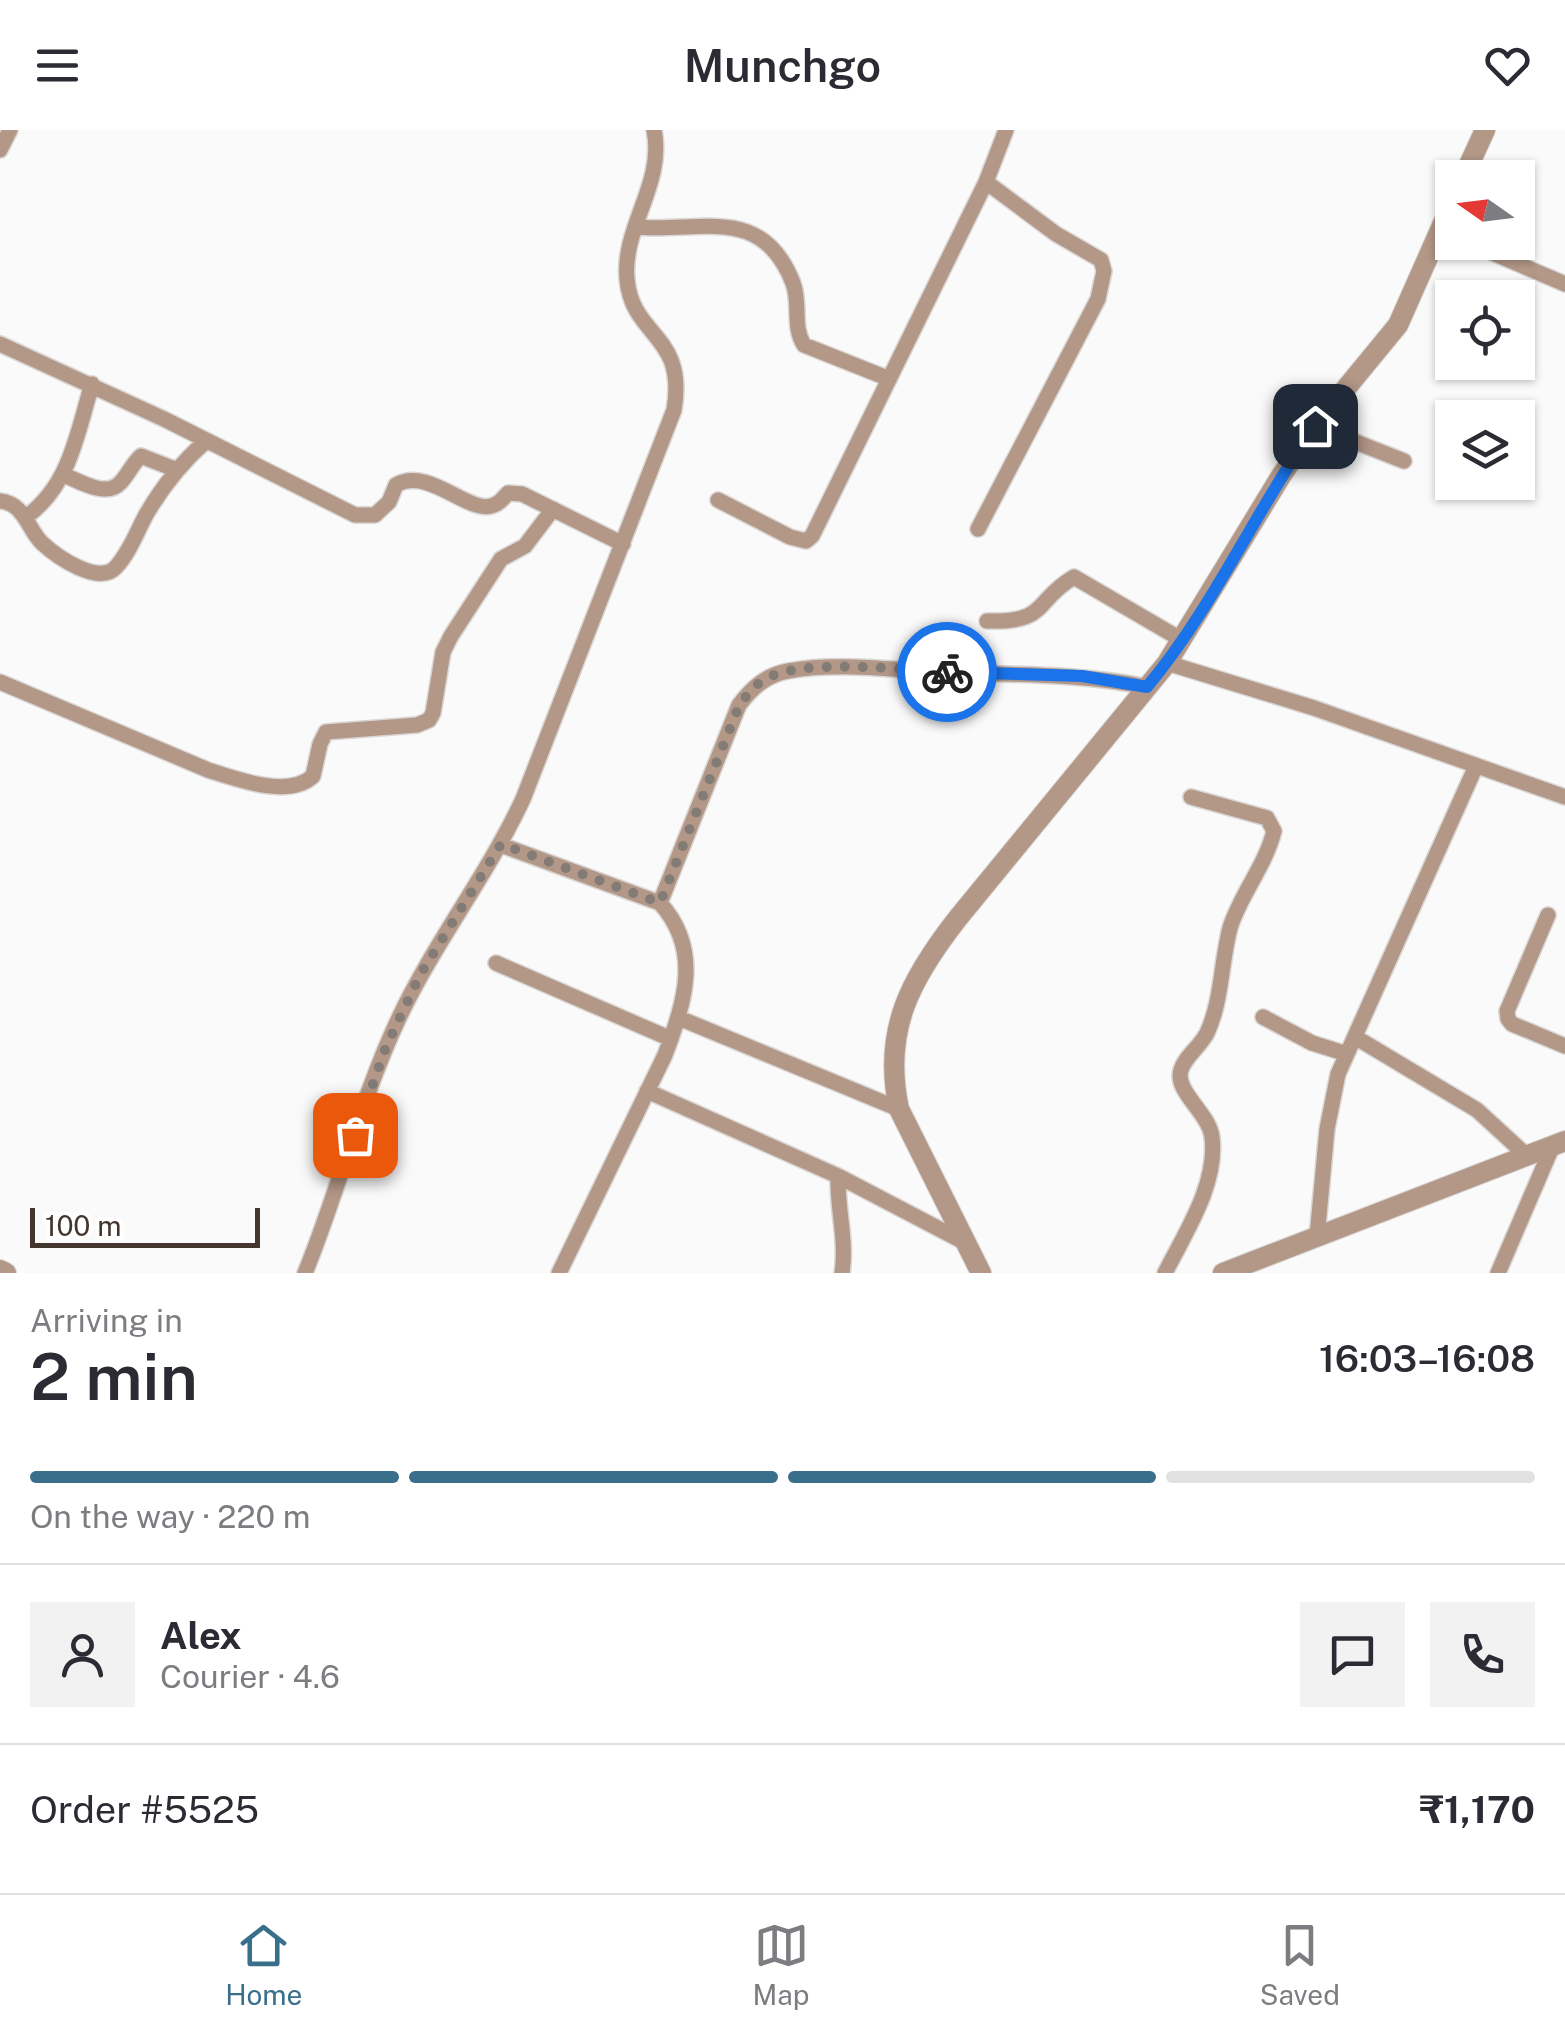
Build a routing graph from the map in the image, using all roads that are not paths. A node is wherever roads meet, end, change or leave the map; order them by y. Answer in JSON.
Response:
{"nodes":[{"id":1,"x":10,"y":130,"type":"edge"},
{"id":2,"x":654,"y":130,"type":"edge"},
{"id":3,"x":1006,"y":130,"type":"edge"},
{"id":4,"x":1485,"y":130,"type":"edge"},
{"id":5,"x":0,"y":150,"type":"edge"},
{"id":6,"x":1471,"y":160,"type":"edge"},
{"id":7,"x":986,"y":182,"type":"junction"},
{"id":8,"x":636,"y":227,"type":"junction"},
{"id":9,"x":1435,"y":256,"type":"edge"},
{"id":10,"x":1510,"y":260,"type":"edge"},
{"id":11,"x":1565,"y":284,"type":"edge"},
{"id":12,"x":0,"y":344,"type":"edge"},
{"id":13,"x":887,"y":378,"type":"junction"},
{"id":14,"x":92,"y":384,"type":"junction"},
{"id":15,"x":1315,"y":426,"type":"junction"},
{"id":16,"x":206,"y":441,"type":"junction"},
{"id":17,"x":1404,"y":461,"type":"dead end"},
{"id":18,"x":177,"y":470,"type":"junction"},
{"id":19,"x":64,"y":475,"type":"junction"},
{"id":20,"x":718,"y":500,"type":"dead end"},
{"id":21,"x":0,"y":501,"type":"edge"},
{"id":22,"x":553,"y":509,"type":"junction"},
{"id":23,"x":26,"y":516,"type":"junction"},
{"id":24,"x":978,"y":529,"type":"dead end"},
{"id":25,"x":623,"y":544,"type":"junction"},
{"id":26,"x":987,"y":621,"type":"dead end"},
{"id":27,"x":1182,"y":640,"type":"junction"},
{"id":28,"x":1167,"y":663,"type":"junction"},
{"id":29,"x":0,"y":682,"type":"edge"},
{"id":30,"x":1147,"y":687,"type":"junction"},
{"id":31,"x":1476,"y":766,"type":"junction"},
{"id":32,"x":1565,"y":797,"type":"edge"},
{"id":33,"x":1192,"y":798,"type":"dead end"},
{"id":34,"x":501,"y":844,"type":"junction"},
{"id":35,"x":660,"y":903,"type":"junction"},
{"id":36,"x":1548,"y":915,"type":"dead end"},
{"id":37,"x":496,"y":963,"type":"dead end"},
{"id":38,"x":1262,"y":1017,"type":"dead end"},
{"id":39,"x":678,"y":1018,"type":"junction"},
{"id":40,"x":1355,"y":1036,"type":"junction"},
{"id":41,"x":671,"y":1038,"type":"junction"},
{"id":42,"x":1565,"y":1046,"type":"edge"},
{"id":43,"x":1347,"y":1054,"type":"junction"},
{"id":44,"x":647,"y":1091,"type":"junction"},
{"id":45,"x":899,"y":1109,"type":"junction"},
{"id":46,"x":1559,"y":1143,"type":"edge"},
{"id":47,"x":1526,"y":1156,"type":"junction"},
{"id":48,"x":838,"y":1176,"type":"junction"},
{"id":49,"x":1316,"y":1237,"type":"junction"},
{"id":50,"x":966,"y":1243,"type":"junction"},
{"id":51,"x":1247,"y":1269,"type":"edge"},
{"id":52,"x":304,"y":1273,"type":"edge"},
{"id":53,"x":559,"y":1273,"type":"edge"},
{"id":54,"x":842,"y":1273,"type":"edge"},
{"id":55,"x":981,"y":1273,"type":"edge"},
{"id":56,"x":1165,"y":1273,"type":"edge"},
{"id":57,"x":1223,"y":1273,"type":"edge"},
{"id":58,"x":1498,"y":1273,"type":"edge"}],
"edges":[{"from":1,"to":5,"type":"street"},
{"from":2,"to":8,"type":"street"},
{"from":3,"to":7,"type":"street"},
{"from":4,"to":6,"type":"street"},
{"from":7,"to":13,"type":"street"},
{"from":7,"to":24,"type":"street"},
{"from":8,"to":13,"type":"street"},
{"from":8,"to":25,"type":"street"},
{"from":9,"to":15,"type":"street"},
{"from":10,"to":11,"type":"street"},
{"from":12,"to":14,"type":"street"},
{"from":13,"to":20,"type":"street"},
{"from":14,"to":16,"type":"street"},
{"from":14,"to":19,"type":"street"},
{"from":15,"to":17,"type":"street"},
{"from":15,"to":27,"type":"street"},
{"from":16,"to":18,"type":"street"},
{"from":16,"to":22,"type":"street"},
{"from":18,"to":19,"type":"street"},
{"from":18,"to":23,"type":"street"},
{"from":19,"to":23,"type":"street"},
{"from":21,"to":23,"type":"street"},
{"from":22,"to":25,"type":"street"},
{"from":22,"to":29,"type":"street"},
{"from":25,"to":34,"type":"street"},
{"from":26,"to":27,"type":"street"},
{"from":27,"to":28,"type":"street"},
{"from":28,"to":30,"type":"street"},
{"from":28,"to":31,"type":"street"},
{"from":30,"to":35,"type":"street"},
{"from":30,"to":45,"type":"street"},
{"from":31,"to":32,"type":"street"},
{"from":31,"to":40,"type":"street"},
{"from":33,"to":56,"type":"street"},
{"from":34,"to":35,"type":"street"},
{"from":34,"to":52,"type":"street"},
{"from":35,"to":39,"type":"street"},
{"from":36,"to":42,"type":"street"},
{"from":37,"to":41,"type":"street"},
{"from":38,"to":43,"type":"street"},
{"from":39,"to":41,"type":"street"},
{"from":39,"to":45,"type":"street"},
{"from":40,"to":43,"type":"street"},
{"from":40,"to":47,"type":"street"},
{"from":41,"to":44,"type":"street"},
{"from":43,"to":49,"type":"street"},
{"from":44,"to":48,"type":"street"},
{"from":44,"to":53,"type":"street"},
{"from":45,"to":50,"type":"street"},
{"from":46,"to":47,"type":"street"},
{"from":46,"to":58,"type":"street"},
{"from":47,"to":49,"type":"street"},
{"from":48,"to":50,"type":"street"},
{"from":48,"to":54,"type":"street"},
{"from":49,"to":51,"type":"street"},
{"from":50,"to":55,"type":"street"},
{"from":51,"to":57,"type":"street"}]}
